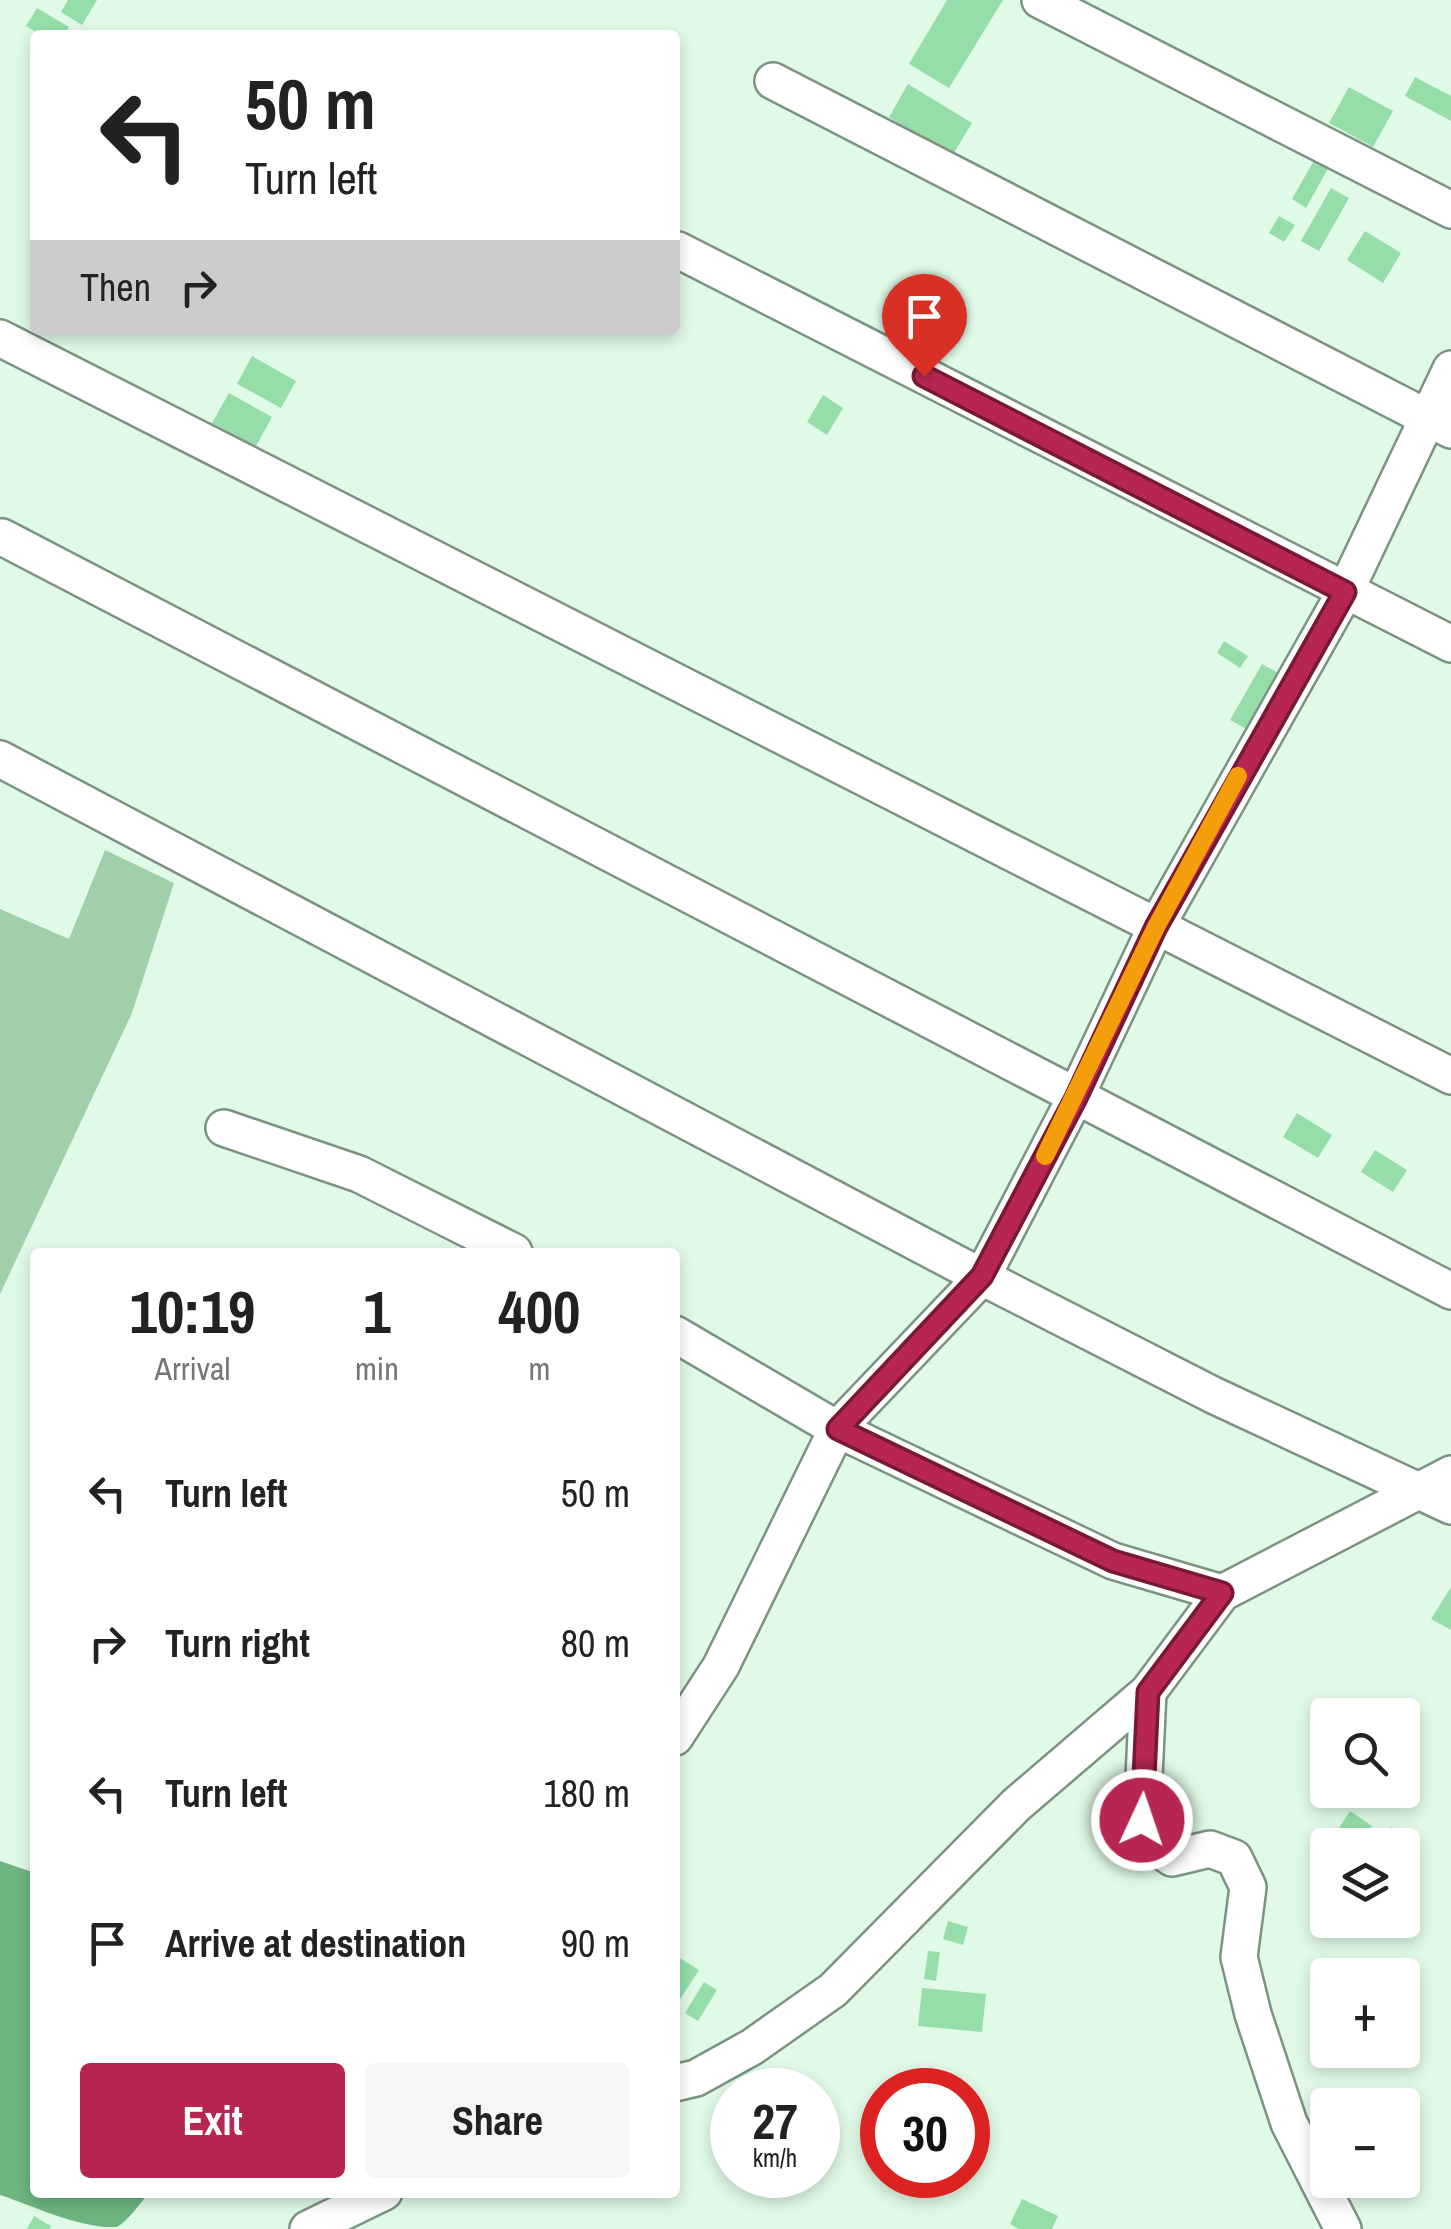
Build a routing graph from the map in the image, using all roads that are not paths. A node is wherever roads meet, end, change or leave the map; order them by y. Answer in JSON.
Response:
{"nodes":[{"id":1,"x":1040,"y":0,"type":"edge"},
{"id":2,"x":773,"y":81,"type":"dead end"},
{"id":3,"x":1451,"y":210,"type":"edge"},
{"id":4,"x":680,"y":251,"type":"edge"},
{"id":5,"x":0,"y":338,"type":"edge"},
{"id":6,"x":1451,"y":369,"type":"edge"},
{"id":7,"x":1439,"y":424,"type":"edge"},
{"id":8,"x":2,"y":538,"type":"edge"},
{"id":9,"x":1345,"y":592,"type":"junction"},
{"id":10,"x":1451,"y":644,"type":"edge"},
{"id":11,"x":0,"y":759,"type":"edge"},
{"id":12,"x":1156,"y":927,"type":"junction"},
{"id":13,"x":1451,"y":1076,"type":"edge"},
{"id":14,"x":1076,"y":1098,"type":"junction"},
{"id":15,"x":224,"y":1128,"type":"dead end"},
{"id":16,"x":506,"y":1248,"type":"edge"},
{"id":17,"x":982,"y":1276,"type":"junction"},
{"id":18,"x":1451,"y":1291,"type":"edge"},
{"id":19,"x":680,"y":1337,"type":"edge"},
{"id":20,"x":838,"y":1429,"type":"junction"},
{"id":21,"x":1451,"y":1474,"type":"edge"},
{"id":22,"x":1416,"y":1488,"type":"junction"},
{"id":23,"x":1451,"y":1506,"type":"edge"},
{"id":24,"x":1222,"y":1593,"type":"junction"},
{"id":25,"x":1148,"y":1692,"type":"junction"},
{"id":26,"x":680,"y":1729,"type":"edge"},
{"id":27,"x":680,"y":2082,"type":"edge"},
{"id":28,"x":372,"y":2198,"type":"edge"},
{"id":29,"x":308,"y":2229,"type":"edge"},
{"id":30,"x":1343,"y":2229,"type":"edge"}],
"edges":[{"from":1,"to":3,"type":"street"},
{"from":2,"to":7,"type":"street"},
{"from":4,"to":9,"type":"street"},
{"from":5,"to":12,"type":"street"},
{"from":6,"to":7,"type":"street"},
{"from":7,"to":9,"type":"street"},
{"from":8,"to":14,"type":"street"},
{"from":9,"to":10,"type":"street"},
{"from":9,"to":12,"type":"street"},
{"from":11,"to":17,"type":"street"},
{"from":12,"to":13,"type":"street"},
{"from":12,"to":14,"type":"street"},
{"from":14,"to":17,"type":"street"},
{"from":14,"to":18,"type":"street"},
{"from":15,"to":16,"type":"street"},
{"from":17,"to":20,"type":"street"},
{"from":17,"to":22,"type":"street"},
{"from":19,"to":20,"type":"street"},
{"from":20,"to":24,"type":"street"},
{"from":20,"to":26,"type":"street"},
{"from":21,"to":22,"type":"street"},
{"from":22,"to":23,"type":"street"},
{"from":22,"to":24,"type":"street"},
{"from":24,"to":25,"type":"street"},
{"from":25,"to":27,"type":"street"},
{"from":25,"to":30,"type":"street"},
{"from":28,"to":29,"type":"street"}]}
